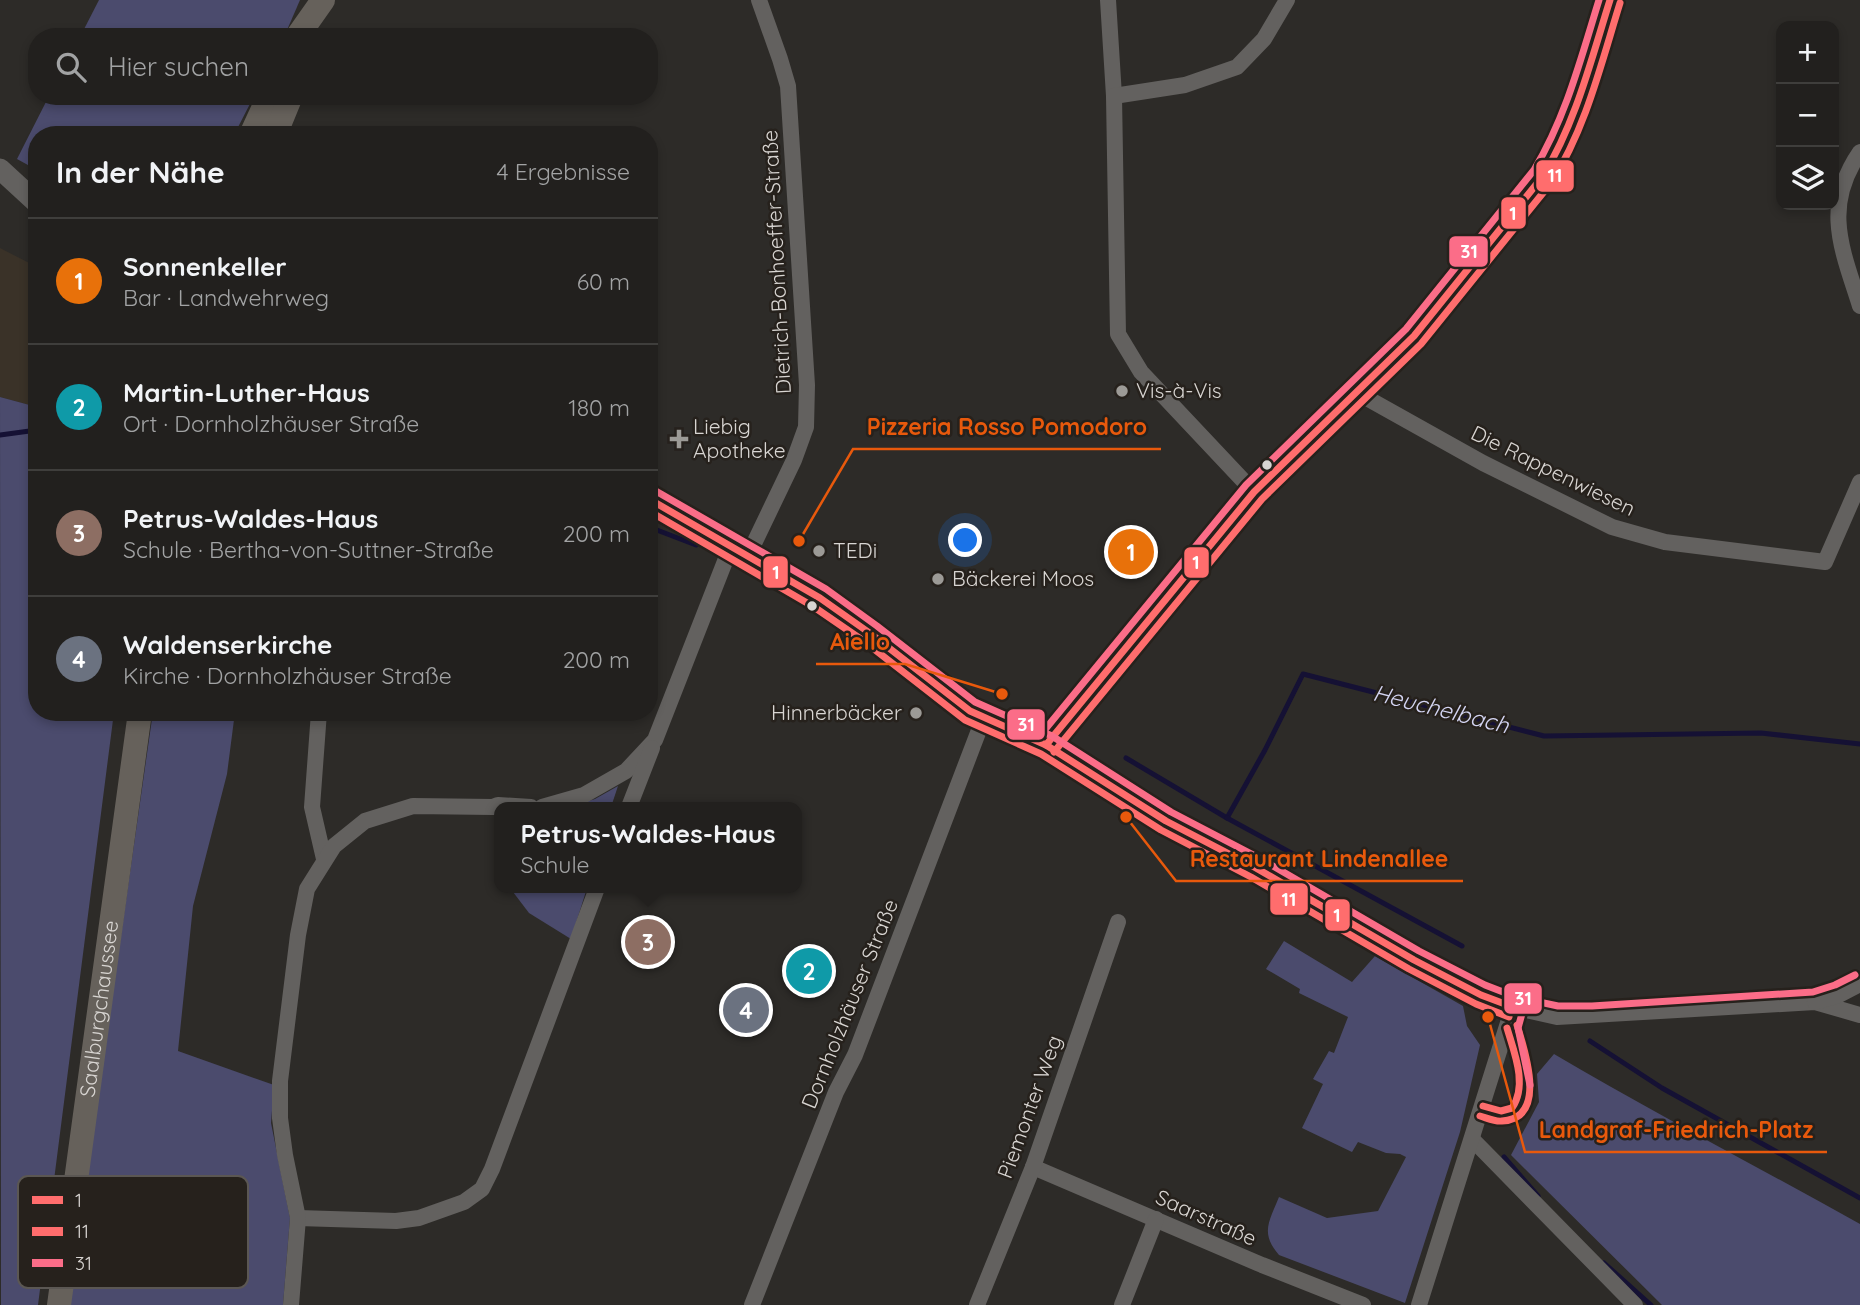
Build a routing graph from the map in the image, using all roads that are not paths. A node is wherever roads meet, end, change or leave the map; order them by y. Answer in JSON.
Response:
{"nodes":[{"id":1,"x":323,"y":0,"type":"edge"},
{"id":2,"x":329,"y":0,"type":"edge"},
{"id":3,"x":759,"y":0,"type":"edge"},
{"id":4,"x":1108,"y":0,"type":"edge"},
{"id":5,"x":1287,"y":0,"type":"edge"},
{"id":6,"x":1610,"y":0,"type":"edge"},
{"id":7,"x":301,"y":28,"type":"edge"},
{"id":8,"x":319,"y":28,"type":"edge"},
{"id":9,"x":1114,"y":96,"type":"junction"},
{"id":10,"x":265,"y":105,"type":"edge"},
{"id":11,"x":287,"y":105,"type":"edge"},
{"id":12,"x":255,"y":126,"type":"edge"},
{"id":13,"x":279,"y":126,"type":"edge"},
{"id":14,"x":1860,"y":152,"type":"edge"},
{"id":15,"x":0,"y":166,"type":"edge"},
{"id":16,"x":28,"y":183,"type":"edge"},
{"id":17,"x":28,"y":194,"type":"edge"},
{"id":18,"x":1860,"y":306,"type":"edge"},
{"id":19,"x":1356,"y":392,"type":"junction"},
{"id":20,"x":1860,"y":482,"type":"edge"},
{"id":21,"x":1254,"y":492,"type":"junction"},
{"id":22,"x":658,"y":504,"type":"edge"},
{"id":23,"x":740,"y":551,"type":"junction"},
{"id":24,"x":984,"y":717,"type":"junction"},
{"id":25,"x":122,"y":721,"type":"edge"},
{"id":26,"x":139,"y":721,"type":"edge"},
{"id":27,"x":318,"y":721,"type":"edge"},
{"id":28,"x":655,"y":740,"type":"junction"},
{"id":29,"x":1046,"y":745,"type":"junction"},
{"id":30,"x":560,"y":802,"type":"edge"},
{"id":31,"x":631,"y":802,"type":"edge"},
{"id":32,"x":494,"y":807,"type":"edge"},
{"id":33,"x":324,"y":859,"type":"junction"},
{"id":34,"x":595,"y":893,"type":"edge"},
{"id":35,"x":1118,"y":922,"type":"dead end"},
{"id":36,"x":1860,"y":984,"type":"edge"},
{"id":37,"x":101,"y":994,"type":"junction"},
{"id":38,"x":1815,"y":1002,"type":"junction"},
{"id":39,"x":1513,"y":1007,"type":"junction"},
{"id":40,"x":1860,"y":1015,"type":"edge"},
{"id":41,"x":1472,"y":1139,"type":"junction"},
{"id":42,"x":1033,"y":1167,"type":"junction"},
{"id":43,"x":76,"y":1176,"type":"edge"},
{"id":44,"x":298,"y":1218,"type":"junction"},
{"id":45,"x":1156,"y":1219,"type":"junction"},
{"id":46,"x":291,"y":1305,"type":"edge"},
{"id":47,"x":752,"y":1305,"type":"edge"},
{"id":48,"x":978,"y":1305,"type":"edge"},
{"id":49,"x":1122,"y":1305,"type":"edge"},
{"id":50,"x":1363,"y":1305,"type":"edge"},
{"id":51,"x":1419,"y":1305,"type":"edge"},
{"id":52,"x":1635,"y":1305,"type":"edge"}],
"edges":[{"from":1,"to":7,"type":"main road"},
{"from":2,"to":8,"type":"main road"},
{"from":3,"to":23,"type":"street","name":"Dietrich-Bonhoeffer-Straße"},
{"from":4,"to":9,"type":"street"},
{"from":5,"to":9,"type":"street"},
{"from":6,"to":19,"type":"street"},
{"from":9,"to":21,"type":"street"},
{"from":10,"to":12,"type":"main road"},
{"from":11,"to":13,"type":"main road"},
{"from":14,"to":18,"type":"street"},
{"from":15,"to":16,"type":"street"},
{"from":15,"to":17,"type":"street"},
{"from":19,"to":20,"type":"street","name":"Die Rappenwiesen"},
{"from":19,"to":21,"type":"street"},
{"from":21,"to":29,"type":"street"},
{"from":22,"to":23,"type":"street"},
{"from":23,"to":24,"type":"street"},
{"from":23,"to":28,"type":"street","name":"Dietrich-Bonhoeffer-Straße"},
{"from":24,"to":29,"type":"street"},
{"from":24,"to":47,"type":"street","name":"Dornholzhäuser Straße"},
{"from":25,"to":37,"type":"main road"},
{"from":26,"to":37,"type":"main road","name":"Saalburgchaussee"},
{"from":27,"to":33,"type":"street"},
{"from":28,"to":30,"type":"street"},
{"from":28,"to":31,"type":"street","name":"Dietrich-Bonhoeffer-Straße"},
{"from":29,"to":39,"type":"street"},
{"from":32,"to":33,"type":"street"},
{"from":33,"to":44,"type":"street"},
{"from":34,"to":44,"type":"street"},
{"from":35,"to":42,"type":"street","name":"Piemonter Weg"},
{"from":36,"to":38,"type":"street"},
{"from":37,"to":43,"type":"main road","name":"Saalburgchaussee"},
{"from":38,"to":39,"type":"street"},
{"from":38,"to":40,"type":"street"},
{"from":39,"to":41,"type":"street"},
{"from":41,"to":51,"type":"street"},
{"from":41,"to":52,"type":"street"},
{"from":42,"to":45,"type":"street","name":"Saarstraße"},
{"from":42,"to":48,"type":"street","name":"Piemonter Weg"},
{"from":44,"to":46,"type":"street"},
{"from":45,"to":49,"type":"street"},
{"from":45,"to":50,"type":"street","name":"Saarstraße"}]}
